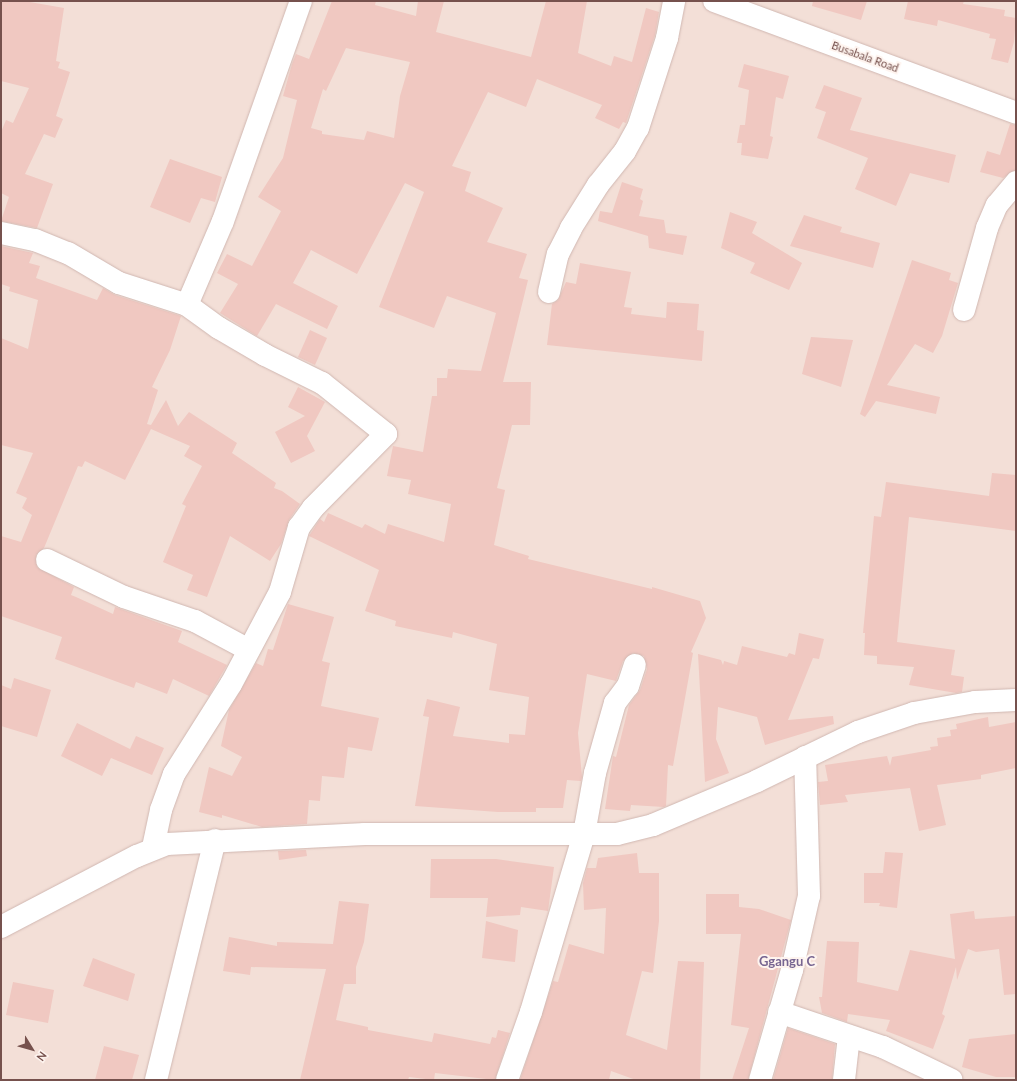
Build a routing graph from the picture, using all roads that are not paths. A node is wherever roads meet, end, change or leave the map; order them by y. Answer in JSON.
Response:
{"nodes":[{"id":1,"x":301,"y":1,"type":"edge"},
{"id":2,"x":674,"y":1,"type":"edge"},
{"id":3,"x":714,"y":1,"type":"edge"},
{"id":4,"x":1016,"y":113,"type":"edge"},
{"id":5,"x":1016,"y":182,"type":"edge"},
{"id":6,"x":1,"y":232,"type":"edge"},
{"id":7,"x":549,"y":292,"type":"dead end"},
{"id":8,"x":187,"y":305,"type":"junction"},
{"id":9,"x":964,"y":310,"type":"dead end"},
{"id":10,"x":47,"y":560,"type":"dead end"},
{"id":11,"x":249,"y":650,"type":"junction"},
{"id":12,"x":635,"y":665,"type":"dead end"},
{"id":13,"x":1016,"y":700,"type":"edge"},
{"id":14,"x":806,"y":757,"type":"junction"},
{"id":15,"x":584,"y":834,"type":"junction"},
{"id":16,"x":215,"y":840,"type":"junction"},
{"id":17,"x":153,"y":849,"type":"junction"},
{"id":18,"x":1,"y":927,"type":"edge"},
{"id":19,"x":779,"y":1012,"type":"junction"},
{"id":20,"x":849,"y":1036,"type":"junction"},
{"id":21,"x":156,"y":1080,"type":"edge"},
{"id":22,"x":507,"y":1080,"type":"edge"},
{"id":23,"x":760,"y":1080,"type":"edge"},
{"id":24,"x":844,"y":1080,"type":"edge"},
{"id":25,"x":952,"y":1080,"type":"edge"}],
"edges":[{"from":1,"to":8,"type":"street"},
{"from":2,"to":7,"type":"street"},
{"from":3,"to":4,"type":"street","name":"Busabala Road"},
{"from":5,"to":9,"type":"street"},
{"from":6,"to":8,"type":"street"},
{"from":8,"to":11,"type":"street"},
{"from":10,"to":11,"type":"street"},
{"from":11,"to":17,"type":"street"},
{"from":12,"to":15,"type":"street"},
{"from":13,"to":14,"type":"street"},
{"from":14,"to":15,"type":"street"},
{"from":14,"to":19,"type":"street"},
{"from":15,"to":16,"type":"street"},
{"from":15,"to":22,"type":"street"},
{"from":16,"to":17,"type":"street"},
{"from":16,"to":21,"type":"street"},
{"from":17,"to":18,"type":"street"},
{"from":19,"to":20,"type":"street"},
{"from":19,"to":23,"type":"street"},
{"from":20,"to":24,"type":"street"},
{"from":20,"to":25,"type":"street"}]}
